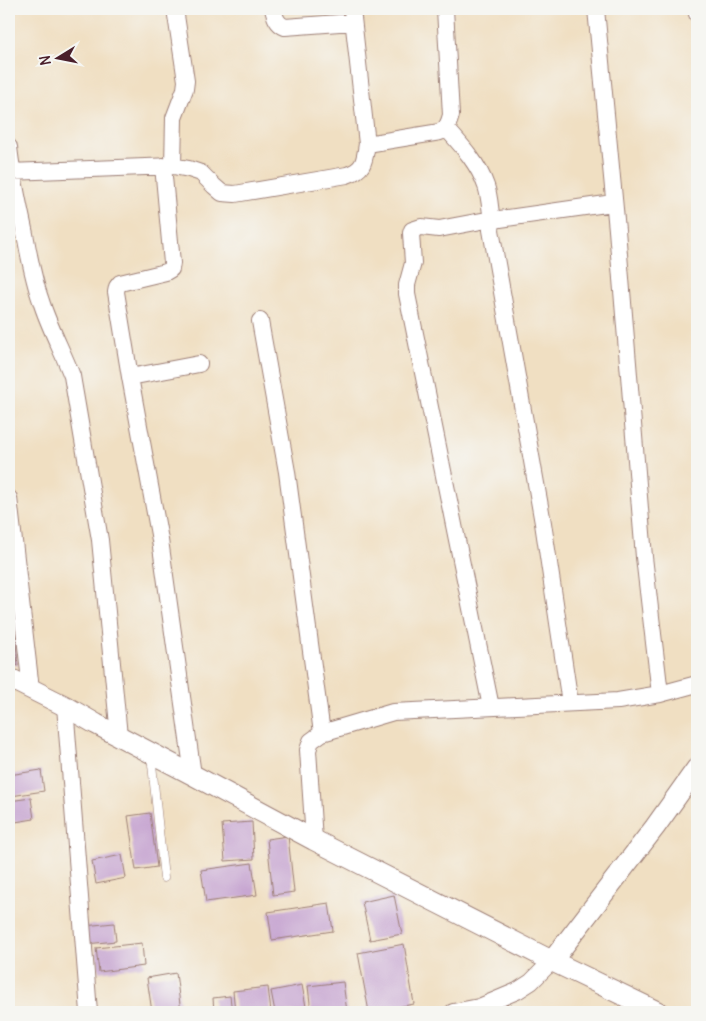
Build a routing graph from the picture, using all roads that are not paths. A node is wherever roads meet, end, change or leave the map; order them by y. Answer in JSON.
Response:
{"nodes":[{"id":1,"x":175,"y":9,"type":"edge"},
{"id":2,"x":273,"y":9,"type":"edge"},
{"id":3,"x":445,"y":9,"type":"edge"},
{"id":4,"x":596,"y":9,"type":"edge"},
{"id":5,"x":696,"y":9,"type":"edge"},
{"id":6,"x":697,"y":14,"type":"edge"},
{"id":7,"x":352,"y":16,"type":"edge"},
{"id":8,"x":446,"y":128,"type":"junction"},
{"id":9,"x":367,"y":144,"type":"junction"},
{"id":10,"x":9,"y":147,"type":"edge"},
{"id":11,"x":168,"y":166,"type":"junction"},
{"id":12,"x":10,"y":171,"type":"edge"},
{"id":13,"x":613,"y":203,"type":"junction"},
{"id":14,"x":492,"y":220,"type":"junction"},
{"id":15,"x":260,"y":321,"type":"dead end"},
{"id":16,"x":200,"y":364,"type":"dead end"},
{"id":17,"x":130,"y":377,"type":"junction"},
{"id":18,"x":9,"y":498,"type":"edge"},
{"id":19,"x":9,"y":678,"type":"edge"},
{"id":20,"x":697,"y":684,"type":"edge"},
{"id":21,"x":32,"y":689,"type":"junction"},
{"id":22,"x":660,"y":694,"type":"junction"},
{"id":23,"x":570,"y":703,"type":"junction"},
{"id":24,"x":65,"y":706,"type":"junction"},
{"id":25,"x":492,"y":707,"type":"junction"},
{"id":26,"x":322,"y":733,"type":"junction"},
{"id":27,"x":119,"y":736,"type":"junction"},
{"id":28,"x":151,"y":752,"type":"junction"},
{"id":29,"x":697,"y":768,"type":"edge"},
{"id":30,"x":194,"y":775,"type":"junction"},
{"id":31,"x":314,"y":840,"type":"junction"},
{"id":32,"x":164,"y":878,"type":"dead end"},
{"id":33,"x":552,"y":961,"type":"junction"},
{"id":34,"x":479,"y":1010,"type":"edge"},
{"id":35,"x":89,"y":1012,"type":"edge"},
{"id":36,"x":452,"y":1012,"type":"edge"},
{"id":37,"x":658,"y":1012,"type":"edge"}],
"edges":[{"from":1,"to":11,"type":"street"},
{"from":2,"to":7,"type":"street"},
{"from":3,"to":8,"type":"street"},
{"from":4,"to":13,"type":"street"},
{"from":5,"to":6,"type":"street"},
{"from":7,"to":9,"type":"street"},
{"from":8,"to":9,"type":"street"},
{"from":8,"to":14,"type":"street"},
{"from":9,"to":11,"type":"street"},
{"from":10,"to":12,"type":"street"},
{"from":11,"to":12,"type":"street"},
{"from":11,"to":17,"type":"street"},
{"from":12,"to":27,"type":"street"},
{"from":13,"to":14,"type":"street"},
{"from":13,"to":22,"type":"street"},
{"from":14,"to":23,"type":"street"},
{"from":14,"to":25,"type":"street"},
{"from":15,"to":26,"type":"street"},
{"from":16,"to":17,"type":"street"},
{"from":17,"to":30,"type":"street"},
{"from":18,"to":21,"type":"street"},
{"from":19,"to":21,"type":"street"},
{"from":20,"to":22,"type":"street"},
{"from":21,"to":24,"type":"street"},
{"from":22,"to":23,"type":"street"},
{"from":23,"to":25,"type":"street"},
{"from":24,"to":27,"type":"street"},
{"from":24,"to":35,"type":"street"},
{"from":25,"to":26,"type":"street"},
{"from":26,"to":31,"type":"street"},
{"from":27,"to":28,"type":"street"},
{"from":28,"to":30,"type":"street"},
{"from":28,"to":32,"type":"lane"},
{"from":29,"to":33,"type":"street"},
{"from":30,"to":31,"type":"street"},
{"from":31,"to":33,"type":"street"},
{"from":33,"to":34,"type":"street"},
{"from":33,"to":37,"type":"street"},
{"from":34,"to":36,"type":"street"}]}
